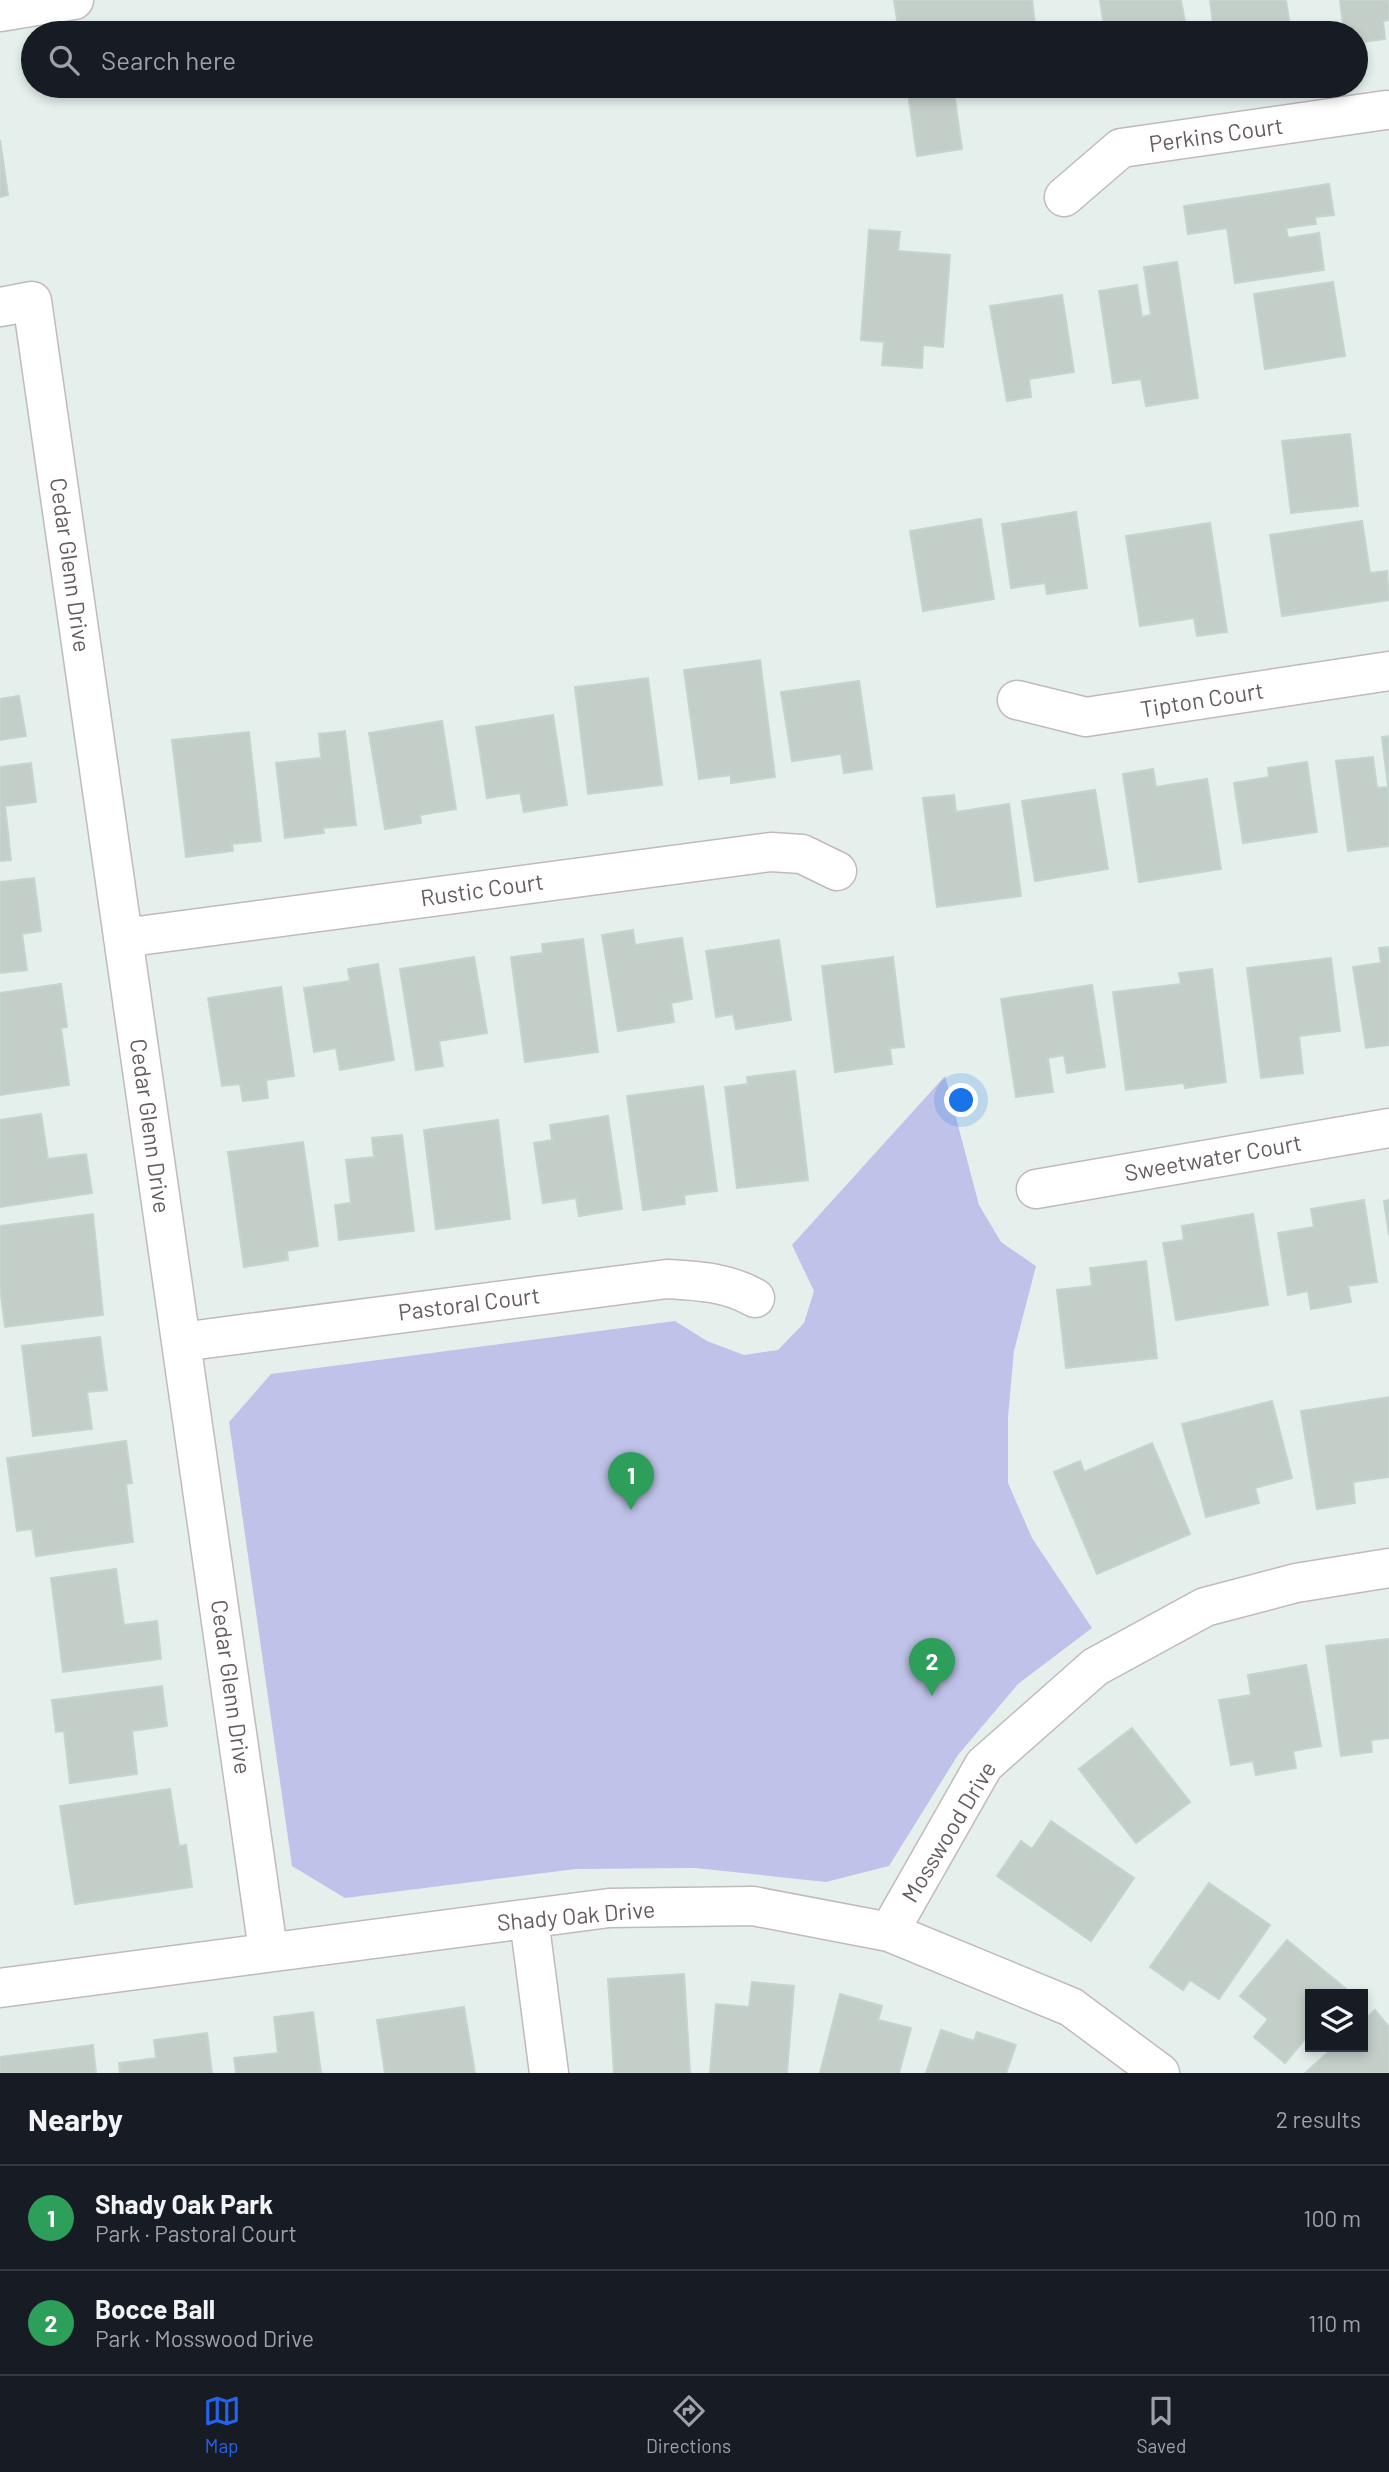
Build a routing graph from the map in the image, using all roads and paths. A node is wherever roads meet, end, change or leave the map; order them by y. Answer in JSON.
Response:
{"nodes":[{"id":1,"x":75,"y":0,"type":"edge"},
{"id":2,"x":0,"y":12,"type":"edge"},
{"id":3,"x":1388,"y":116,"type":"edge"},
{"id":4,"x":1064,"y":197,"type":"dead end"},
{"id":5,"x":16,"y":304,"type":"edge"},
{"id":6,"x":1389,"y":671,"type":"edge"},
{"id":7,"x":1017,"y":700,"type":"dead end"},
{"id":8,"x":837,"y":871,"type":"dead end"},
{"id":9,"x":123,"y":938,"type":"junction"},
{"id":10,"x":1389,"y":1128,"type":"edge"},
{"id":11,"x":1036,"y":1189,"type":"dead end"},
{"id":12,"x":755,"y":1298,"type":"dead end"},
{"id":13,"x":181,"y":1342,"type":"junction"},
{"id":14,"x":1389,"y":1568,"type":"edge"},
{"id":15,"x":529,"y":1919,"type":"junction"},
{"id":16,"x":889,"y":1932,"type":"junction"},
{"id":17,"x":268,"y":1950,"type":"junction"},
{"id":18,"x":0,"y":1988,"type":"edge"},
{"id":19,"x":549,"y":2073,"type":"edge"},
{"id":20,"x":1160,"y":2073,"type":"edge"}],
"edges":[{"from":1,"to":2,"type":"street"},
{"from":3,"to":4,"type":"street","name":"Perkins Court"},
{"from":5,"to":9,"type":"street","name":"Cedar Glenn Drive"},
{"from":6,"to":7,"type":"street","name":"Tipton Court"},
{"from":8,"to":9,"type":"street","name":"Rustic Court"},
{"from":9,"to":13,"type":"street","name":"Cedar Glenn Drive"},
{"from":10,"to":11,"type":"street","name":"Sweetwater Court"},
{"from":12,"to":13,"type":"street","name":"Pastoral Court"},
{"from":13,"to":17,"type":"street","name":"Cedar Glenn Drive"},
{"from":14,"to":16,"type":"street","name":"Mosswood Drive"},
{"from":15,"to":16,"type":"street","name":"Shady Oak Drive"},
{"from":15,"to":17,"type":"street","name":"Shady Oak Drive"},
{"from":15,"to":19,"type":"street"},
{"from":16,"to":20,"type":"street","name":"Shady Oak Drive"},
{"from":17,"to":18,"type":"street","name":"Shady Oak Drive"}]}
